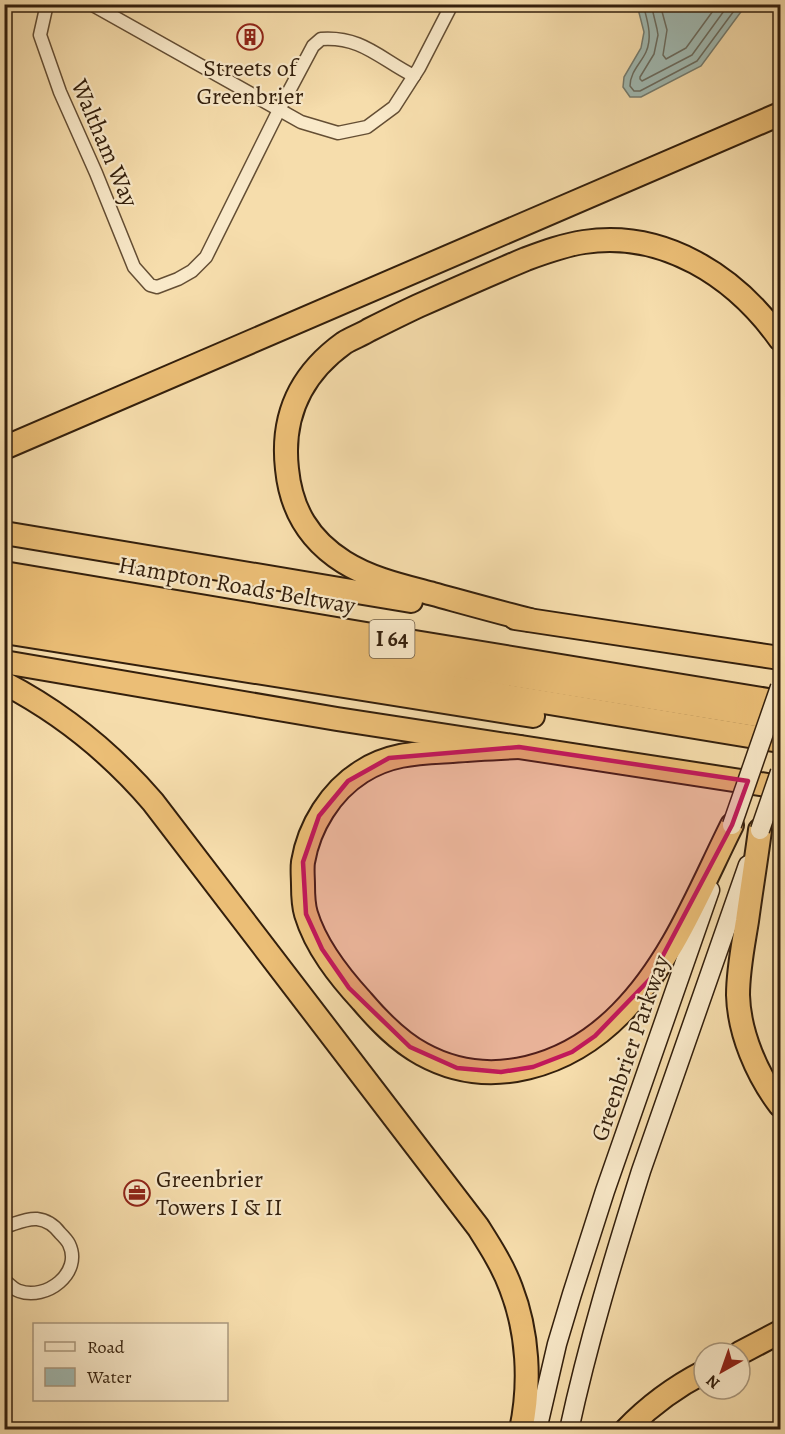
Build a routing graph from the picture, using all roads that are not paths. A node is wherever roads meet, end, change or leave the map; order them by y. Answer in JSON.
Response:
{"nodes":[{"id":1,"x":47,"y":4,"type":"edge"},
{"id":2,"x":91,"y":4,"type":"edge"},
{"id":3,"x":452,"y":4,"type":"edge"},
{"id":4,"x":414,"y":76,"type":"junction"},
{"id":5,"x":279,"y":110,"type":"junction"},
{"id":6,"x":780,"y":114,"type":"edge"},
{"id":7,"x":780,"y":339,"type":"edge"},
{"id":8,"x":4,"y":448,"type":"edge"},
{"id":9,"x":4,"y":533,"type":"edge"},
{"id":10,"x":4,"y":573,"type":"edge"},
{"id":11,"x":4,"y":593,"type":"edge"},
{"id":12,"x":4,"y":613,"type":"edge"},
{"id":13,"x":530,"y":620,"type":"junction"},
{"id":14,"x":4,"y":632,"type":"edge"},
{"id":15,"x":780,"y":658,"type":"edge"},
{"id":16,"x":4,"y":662,"type":"edge"},
{"id":17,"x":4,"y":683,"type":"edge"},
{"id":18,"x":780,"y":687,"type":"edge"},
{"id":19,"x":780,"y":702,"type":"edge"},
{"id":20,"x":780,"y":719,"type":"edge"},
{"id":21,"x":780,"y":741,"type":"edge"},
{"id":22,"x":519,"y":747,"type":"junction"},
{"id":23,"x":780,"y":756,"type":"edge"},
{"id":24,"x":780,"y":772,"type":"edge"},
{"id":25,"x":780,"y":787,"type":"edge"},
{"id":26,"x":732,"y":825,"type":"junction"},
{"id":27,"x":760,"y":830,"type":"junction"},
{"id":28,"x":780,"y":1105,"type":"edge"},
{"id":29,"x":4,"y":1227,"type":"edge"},
{"id":30,"x":4,"y":1280,"type":"edge"},
{"id":31,"x":780,"y":1332,"type":"edge"},
{"id":32,"x":752,"y":1347,"type":"edge"},
{"id":33,"x":692,"y":1378,"type":"edge"},
{"id":34,"x":521,"y":1430,"type":"edge"},
{"id":35,"x":537,"y":1430,"type":"edge"},
{"id":36,"x":569,"y":1430,"type":"edge"},
{"id":37,"x":626,"y":1430,"type":"edge"}],
"edges":[{"from":1,"to":5,"type":"street","name":"Waltham Way"},
{"from":2,"to":5,"type":"street"},
{"from":3,"to":4,"type":"street"},
{"from":4,"to":5,"type":"street"},
{"from":4,"to":5,"type":"street"},
{"from":6,"to":8,"type":"highway"},
{"from":7,"to":13,"type":"highway"},
{"from":9,"to":13,"type":"highway"},
{"from":10,"to":19,"type":"highway","name":"Hampton Roads Beltway","number":"I 64"},
{"from":11,"to":20,"type":"highway"},
{"from":12,"to":21,"type":"highway"},
{"from":13,"to":15,"type":"highway"},
{"from":14,"to":23,"type":"highway","number":"I 64"},
{"from":16,"to":22,"type":"highway"},
{"from":17,"to":34,"type":"highway"},
{"from":18,"to":26,"type":"main road","name":"Greenbrier Parkway","bridge":true},
{"from":22,"to":25,"type":"highway"},
{"from":22,"to":26,"type":"highway"},
{"from":24,"to":27,"type":"main road","bridge":true},
{"from":26,"to":35,"type":"main road","name":"Greenbrier Parkway"},
{"from":27,"to":28,"type":"highway"},
{"from":27,"to":36,"type":"main road"},
{"from":29,"to":30,"type":"street"},
{"from":31,"to":32,"type":"highway"},
{"from":33,"to":37,"type":"highway"}]}
